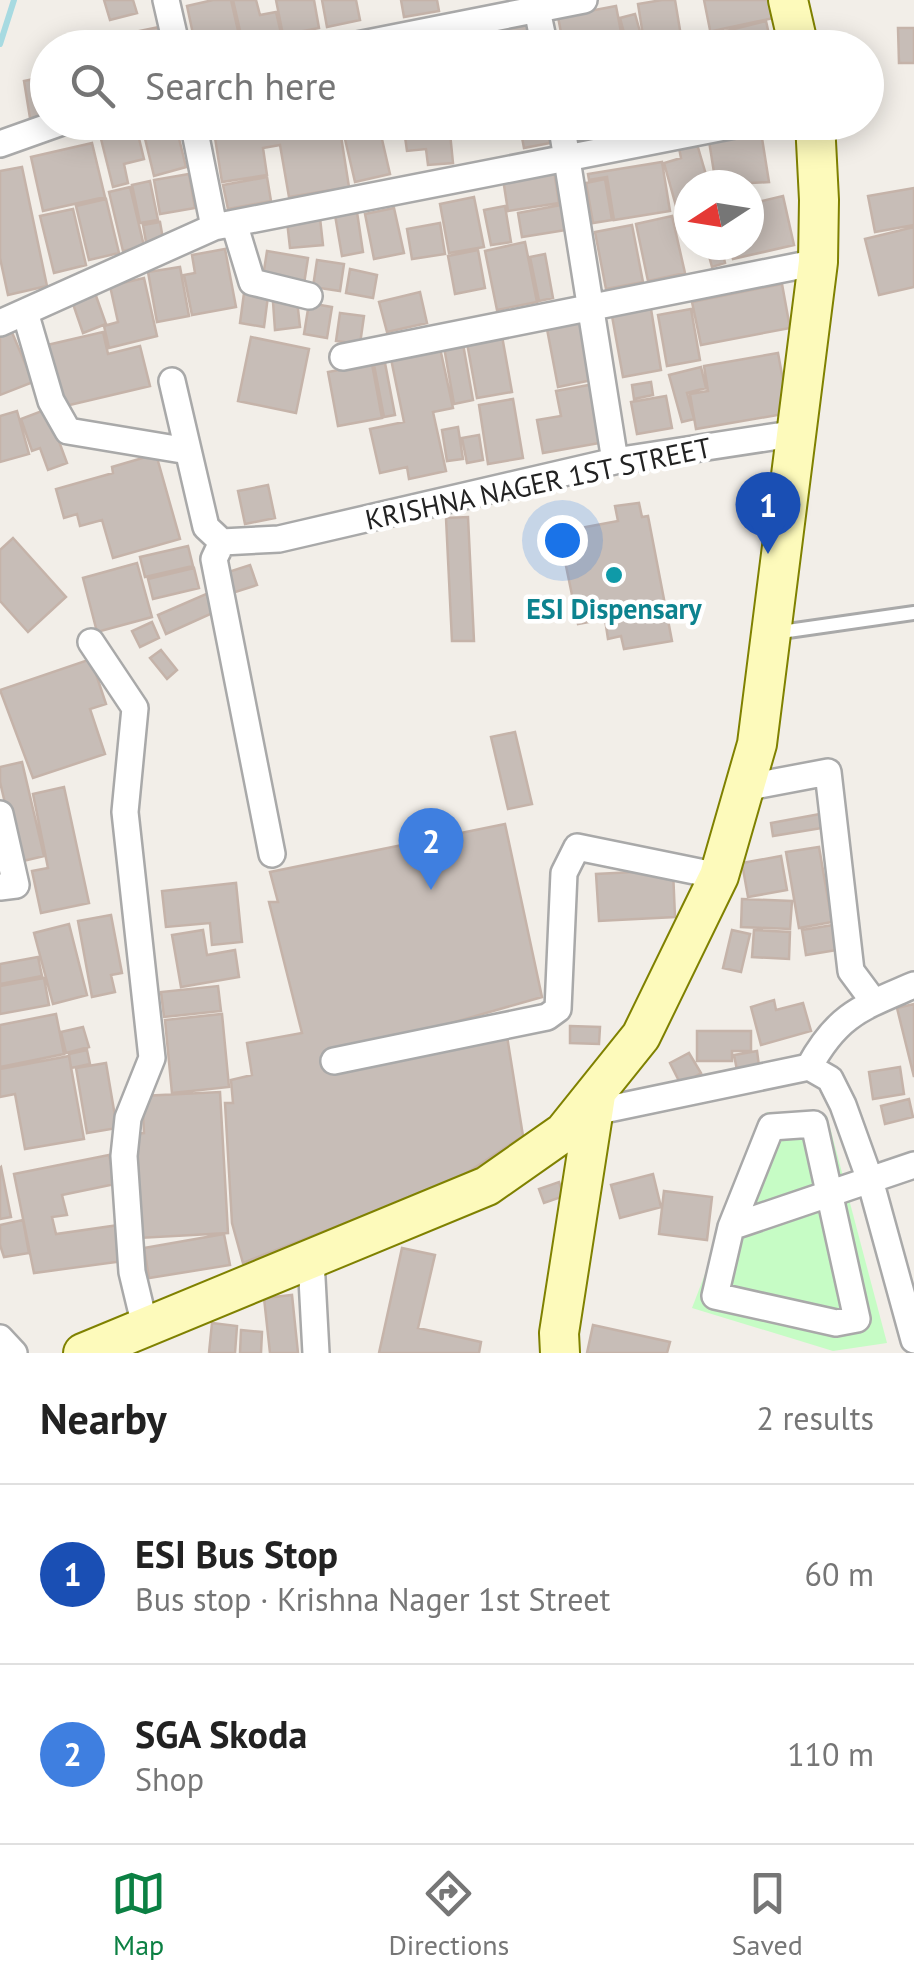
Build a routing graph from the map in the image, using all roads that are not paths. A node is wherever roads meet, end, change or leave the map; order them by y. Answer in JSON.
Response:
{"nodes":[{"id":1,"x":166,"y":0,"type":"edge"},
{"id":2,"x":584,"y":0,"type":"edge"},
{"id":3,"x":788,"y":0,"type":"edge"},
{"id":4,"x":536,"y":4,"type":"edge"},
{"id":5,"x":173,"y":30,"type":"edge"},
{"id":6,"x":421,"y":30,"type":"edge"},
{"id":7,"x":541,"y":30,"type":"edge"},
{"id":8,"x":795,"y":30,"type":"edge"},
{"id":9,"x":30,"y":133,"type":"edge"},
{"id":10,"x":198,"y":140,"type":"edge"},
{"id":11,"x":565,"y":140,"type":"edge"},
{"id":12,"x":657,"y":140,"type":"edge"},
{"id":13,"x":816,"y":140,"type":"edge"},
{"id":14,"x":0,"y":144,"type":"edge"},
{"id":15,"x":569,"y":157,"type":"junction"},
{"id":16,"x":224,"y":225,"type":"junction"},
{"id":17,"x":818,"y":262,"type":"junction"},
{"id":18,"x":309,"y":296,"type":"dead end"},
{"id":19,"x":593,"y":306,"type":"junction"},
{"id":20,"x":25,"y":312,"type":"junction"},
{"id":21,"x":0,"y":323,"type":"edge"},
{"id":22,"x":342,"y":358,"type":"dead end"},
{"id":23,"x":172,"y":381,"type":"dead end"},
{"id":24,"x":798,"y":433,"type":"junction"},
{"id":25,"x":188,"y":451,"type":"junction"},
{"id":26,"x":616,"y":461,"type":"junction"},
{"id":27,"x":222,"y":542,"type":"junction"},
{"id":28,"x":914,"y":613,"type":"edge"},
{"id":29,"x":771,"y":634,"type":"junction"},
{"id":30,"x":90,"y":642,"type":"dead end"},
{"id":31,"x":744,"y":788,"type":"junction"},
{"id":32,"x":0,"y":814,"type":"edge"},
{"id":33,"x":272,"y":854,"type":"dead end"},
{"id":34,"x":719,"y":876,"type":"junction"},
{"id":35,"x":0,"y":887,"type":"edge"},
{"id":36,"x":914,"y":985,"type":"edge"},
{"id":37,"x":874,"y":1002,"type":"junction"},
{"id":38,"x":334,"y":1061,"type":"dead end"},
{"id":39,"x":809,"y":1067,"type":"junction"},
{"id":40,"x":595,"y":1102,"type":"junction"},
{"id":41,"x":914,"y":1165,"type":"edge"},
{"id":42,"x":870,"y":1180,"type":"junction"},
{"id":43,"x":829,"y":1194,"type":"junction"},
{"id":44,"x":731,"y":1228,"type":"junction"},
{"id":45,"x":311,"y":1260,"type":"junction"},
{"id":46,"x":145,"y":1326,"type":"junction"},
{"id":47,"x":0,"y":1338,"type":"edge"},
{"id":48,"x":914,"y":1340,"type":"edge"},
{"id":49,"x":14,"y":1353,"type":"edge"},
{"id":50,"x":82,"y":1353,"type":"edge"},
{"id":51,"x":316,"y":1353,"type":"edge"},
{"id":52,"x":560,"y":1353,"type":"edge"}],
"edges":[{"from":1,"to":5,"type":"street"},
{"from":2,"to":4,"type":"street"},
{"from":3,"to":8,"type":"street"},
{"from":4,"to":6,"type":"street"},
{"from":4,"to":7,"type":"street"},
{"from":9,"to":14,"type":"street"},
{"from":10,"to":16,"type":"street"},
{"from":11,"to":15,"type":"street"},
{"from":12,"to":15,"type":"street"},
{"from":13,"to":17,"type":"street"},
{"from":15,"to":16,"type":"street"},
{"from":15,"to":19,"type":"street"},
{"from":16,"to":18,"type":"street"},
{"from":16,"to":20,"type":"street"},
{"from":17,"to":19,"type":"street"},
{"from":17,"to":24,"type":"street"},
{"from":19,"to":22,"type":"street"},
{"from":19,"to":26,"type":"street"},
{"from":20,"to":21,"type":"street"},
{"from":20,"to":25,"type":"street"},
{"from":23,"to":25,"type":"street"},
{"from":24,"to":26,"type":"street","name":"KRISHNA NAGER 1ST STREET"},
{"from":24,"to":29,"type":"street"},
{"from":25,"to":27,"type":"street"},
{"from":26,"to":27,"type":"street","name":"KRISHNA NAGER 1ST STREET"},
{"from":27,"to":33,"type":"street"},
{"from":28,"to":29,"type":"lane"},
{"from":29,"to":31,"type":"street"},
{"from":30,"to":46,"type":"street"},
{"from":31,"to":34,"type":"street"},
{"from":31,"to":37,"type":"street"},
{"from":32,"to":35,"type":"street"},
{"from":34,"to":38,"type":"street"},
{"from":34,"to":40,"type":"street"},
{"from":36,"to":37,"type":"street"},
{"from":37,"to":39,"type":"street"},
{"from":39,"to":40,"type":"street"},
{"from":39,"to":42,"type":"street"},
{"from":40,"to":45,"type":"street"},
{"from":40,"to":52,"type":"street"},
{"from":41,"to":42,"type":"street"},
{"from":42,"to":43,"type":"street"},
{"from":42,"to":48,"type":"street"},
{"from":43,"to":44,"type":"street"},
{"from":43,"to":44,"type":"street"},
{"from":43,"to":44,"type":"street"},
{"from":45,"to":46,"type":"street"},
{"from":45,"to":51,"type":"street"},
{"from":46,"to":50,"type":"street"},
{"from":47,"to":49,"type":"street"}]}
